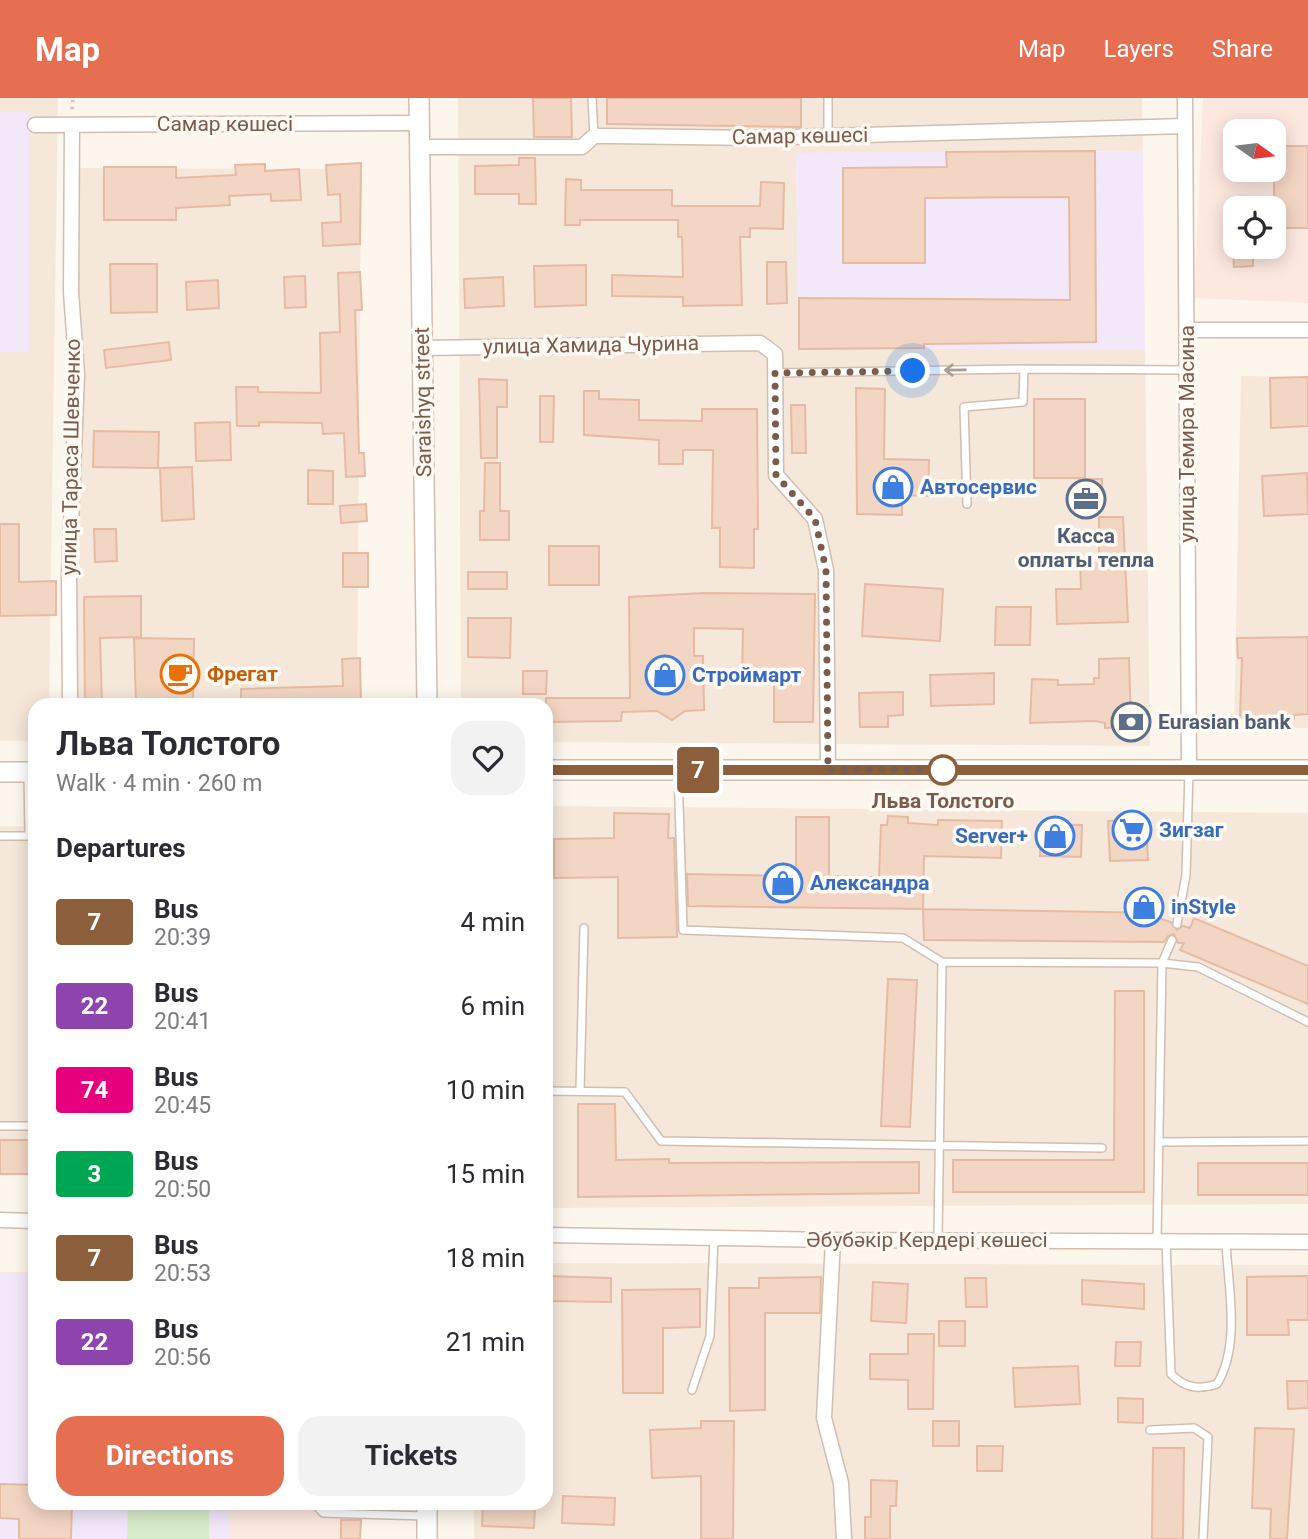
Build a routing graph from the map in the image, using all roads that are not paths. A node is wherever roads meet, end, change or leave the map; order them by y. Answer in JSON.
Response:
{"nodes":[{"id":1,"x":419,"y":98,"type":"edge"},
{"id":2,"x":592,"y":98,"type":"edge"},
{"id":3,"x":828,"y":98,"type":"edge"},
{"id":4,"x":1185,"y":98,"type":"edge"},
{"id":5,"x":419,"y":123,"type":"junction"},
{"id":6,"x":35,"y":125,"type":"dead end"},
{"id":7,"x":72,"y":125,"type":"junction"},
{"id":8,"x":1185,"y":126,"type":"junction"},
{"id":9,"x":828,"y":135,"type":"junction"},
{"id":10,"x":594,"y":136,"type":"junction"},
{"id":11,"x":419,"y":147,"type":"junction"},
{"id":12,"x":1187,"y":330,"type":"junction"},
{"id":13,"x":1308,"y":330,"type":"edge"},
{"id":14,"x":422,"y":348,"type":"junction"},
{"id":15,"x":1024,"y":369,"type":"junction"},
{"id":16,"x":1187,"y":370,"type":"junction"},
{"id":17,"x":775,"y":373,"type":"junction"},
{"id":18,"x":967,"y":504,"type":"dead end"},
{"id":19,"x":70,"y":698,"type":"edge"},
{"id":20,"x":428,"y":698,"type":"edge"},
{"id":21,"x":553,"y":770,"type":"edge"},
{"id":22,"x":678,"y":770,"type":"junction"},
{"id":23,"x":828,"y":770,"type":"junction"},
{"id":24,"x":1189,"y":770,"type":"junction"},
{"id":25,"x":1308,"y":770,"type":"edge"},
{"id":26,"x":0,"y":772,"type":"edge"},
{"id":27,"x":28,"y":772,"type":"edge"},
{"id":28,"x":0,"y":836,"type":"edge"},
{"id":29,"x":28,"y":836,"type":"edge"},
{"id":30,"x":1177,"y":924,"type":"dead end"},
{"id":31,"x":584,"y":928,"type":"dead end"},
{"id":32,"x":1172,"y":940,"type":"dead end"},
{"id":33,"x":942,"y":962,"type":"junction"},
{"id":34,"x":1162,"y":963,"type":"junction"},
{"id":35,"x":1308,"y":1022,"type":"edge"},
{"id":36,"x":553,"y":1090,"type":"edge"},
{"id":37,"x":580,"y":1091,"type":"junction"},
{"id":38,"x":0,"y":1126,"type":"edge"},
{"id":39,"x":28,"y":1126,"type":"edge"},
{"id":40,"x":1308,"y":1141,"type":"edge"},
{"id":41,"x":1159,"y":1142,"type":"junction"},
{"id":42,"x":938,"y":1147,"type":"junction"},
{"id":43,"x":1102,"y":1147,"type":"dead end"},
{"id":44,"x":0,"y":1220,"type":"edge"},
{"id":45,"x":28,"y":1221,"type":"edge"},
{"id":46,"x":553,"y":1235,"type":"edge"},
{"id":47,"x":714,"y":1238,"type":"junction"},
{"id":48,"x":938,"y":1239,"type":"junction"},
{"id":49,"x":833,"y":1240,"type":"junction"},
{"id":50,"x":1162,"y":1242,"type":"junction"},
{"id":51,"x":1308,"y":1242,"type":"edge"},
{"id":52,"x":1226,"y":1243,"type":"junction"},
{"id":53,"x":692,"y":1390,"type":"dead end"},
{"id":54,"x":1150,"y":1430,"type":"dead end"},
{"id":55,"x":320,"y":1510,"type":"edge"},
{"id":56,"x":401,"y":1510,"type":"edge"},
{"id":57,"x":427,"y":1510,"type":"edge"},
{"id":58,"x":427,"y":1539,"type":"edge"},
{"id":59,"x":844,"y":1539,"type":"edge"},
{"id":60,"x":1203,"y":1539,"type":"edge"}],
"edges":[{"from":1,"to":5,"type":"street","name":"Saraishyq street"},
{"from":2,"to":10,"type":"lane"},
{"from":3,"to":9,"type":"lane"},
{"from":4,"to":8,"type":"street","name":"улица Темира Масина"},
{"from":5,"to":7,"type":"street","name":"Самар көшесі"},
{"from":5,"to":11,"type":"street","name":"Saraishyq street"},
{"from":6,"to":7,"type":"street","name":"Самар көшесі"},
{"from":7,"to":19,"type":"street","name":"улица Тараса Шевченко"},
{"from":8,"to":9,"type":"street","name":"Самар көшесі"},
{"from":8,"to":12,"type":"street","name":"улица Темира Масина"},
{"from":9,"to":10,"type":"street","name":"Самар көшесі"},
{"from":10,"to":11,"type":"street","name":"Самар көшесі"},
{"from":11,"to":14,"type":"street","name":"Saraishyq street"},
{"from":12,"to":13,"type":"street"},
{"from":12,"to":16,"type":"street","name":"улица Темира Масина"},
{"from":14,"to":17,"type":"street","name":"улица Хамида Чурина"},
{"from":14,"to":20,"type":"street","name":"Saraishyq street"},
{"from":15,"to":16,"type":"lane"},
{"from":15,"to":17,"type":"lane","one_way":true},
{"from":15,"to":18,"type":"lane"},
{"from":16,"to":24,"type":"street","name":"улица Темира Масина"},
{"from":17,"to":23,"type":"street"},
{"from":21,"to":22,"type":"street"},
{"from":22,"to":23,"type":"street"},
{"from":22,"to":33,"type":"lane"},
{"from":23,"to":24,"type":"street"},
{"from":24,"to":25,"type":"street"},
{"from":24,"to":30,"type":"lane"},
{"from":26,"to":27,"type":"street"},
{"from":28,"to":29,"type":"lane"},
{"from":31,"to":37,"type":"lane"},
{"from":32,"to":34,"type":"lane"},
{"from":33,"to":34,"type":"lane"},
{"from":33,"to":42,"type":"lane"},
{"from":34,"to":35,"type":"lane"},
{"from":34,"to":41,"type":"lane"},
{"from":36,"to":37,"type":"lane"},
{"from":37,"to":42,"type":"lane"},
{"from":38,"to":39,"type":"lane"},
{"from":40,"to":41,"type":"lane"},
{"from":41,"to":50,"type":"lane"},
{"from":42,"to":43,"type":"lane"},
{"from":42,"to":48,"type":"lane"},
{"from":44,"to":45,"type":"street"},
{"from":46,"to":47,"type":"street","name":"Әбубәкір Кердері көшесі"},
{"from":47,"to":49,"type":"street","name":"Әбубәкір Кердері көшесі"},
{"from":47,"to":53,"type":"lane"},
{"from":48,"to":49,"type":"street","name":"Әбубәкір Кердері көшесі"},
{"from":48,"to":50,"type":"street","name":"Әбубәкір Кердері көшесі"},
{"from":49,"to":59,"type":"street"},
{"from":50,"to":52,"type":"street","name":"Әбубәкір Кердері көшесі"},
{"from":50,"to":52,"type":"lane"},
{"from":51,"to":52,"type":"street","name":"Әбубәкір Кердері көшесі"},
{"from":54,"to":60,"type":"lane"},
{"from":55,"to":56,"type":"lane"},
{"from":57,"to":58,"type":"street"}]}
